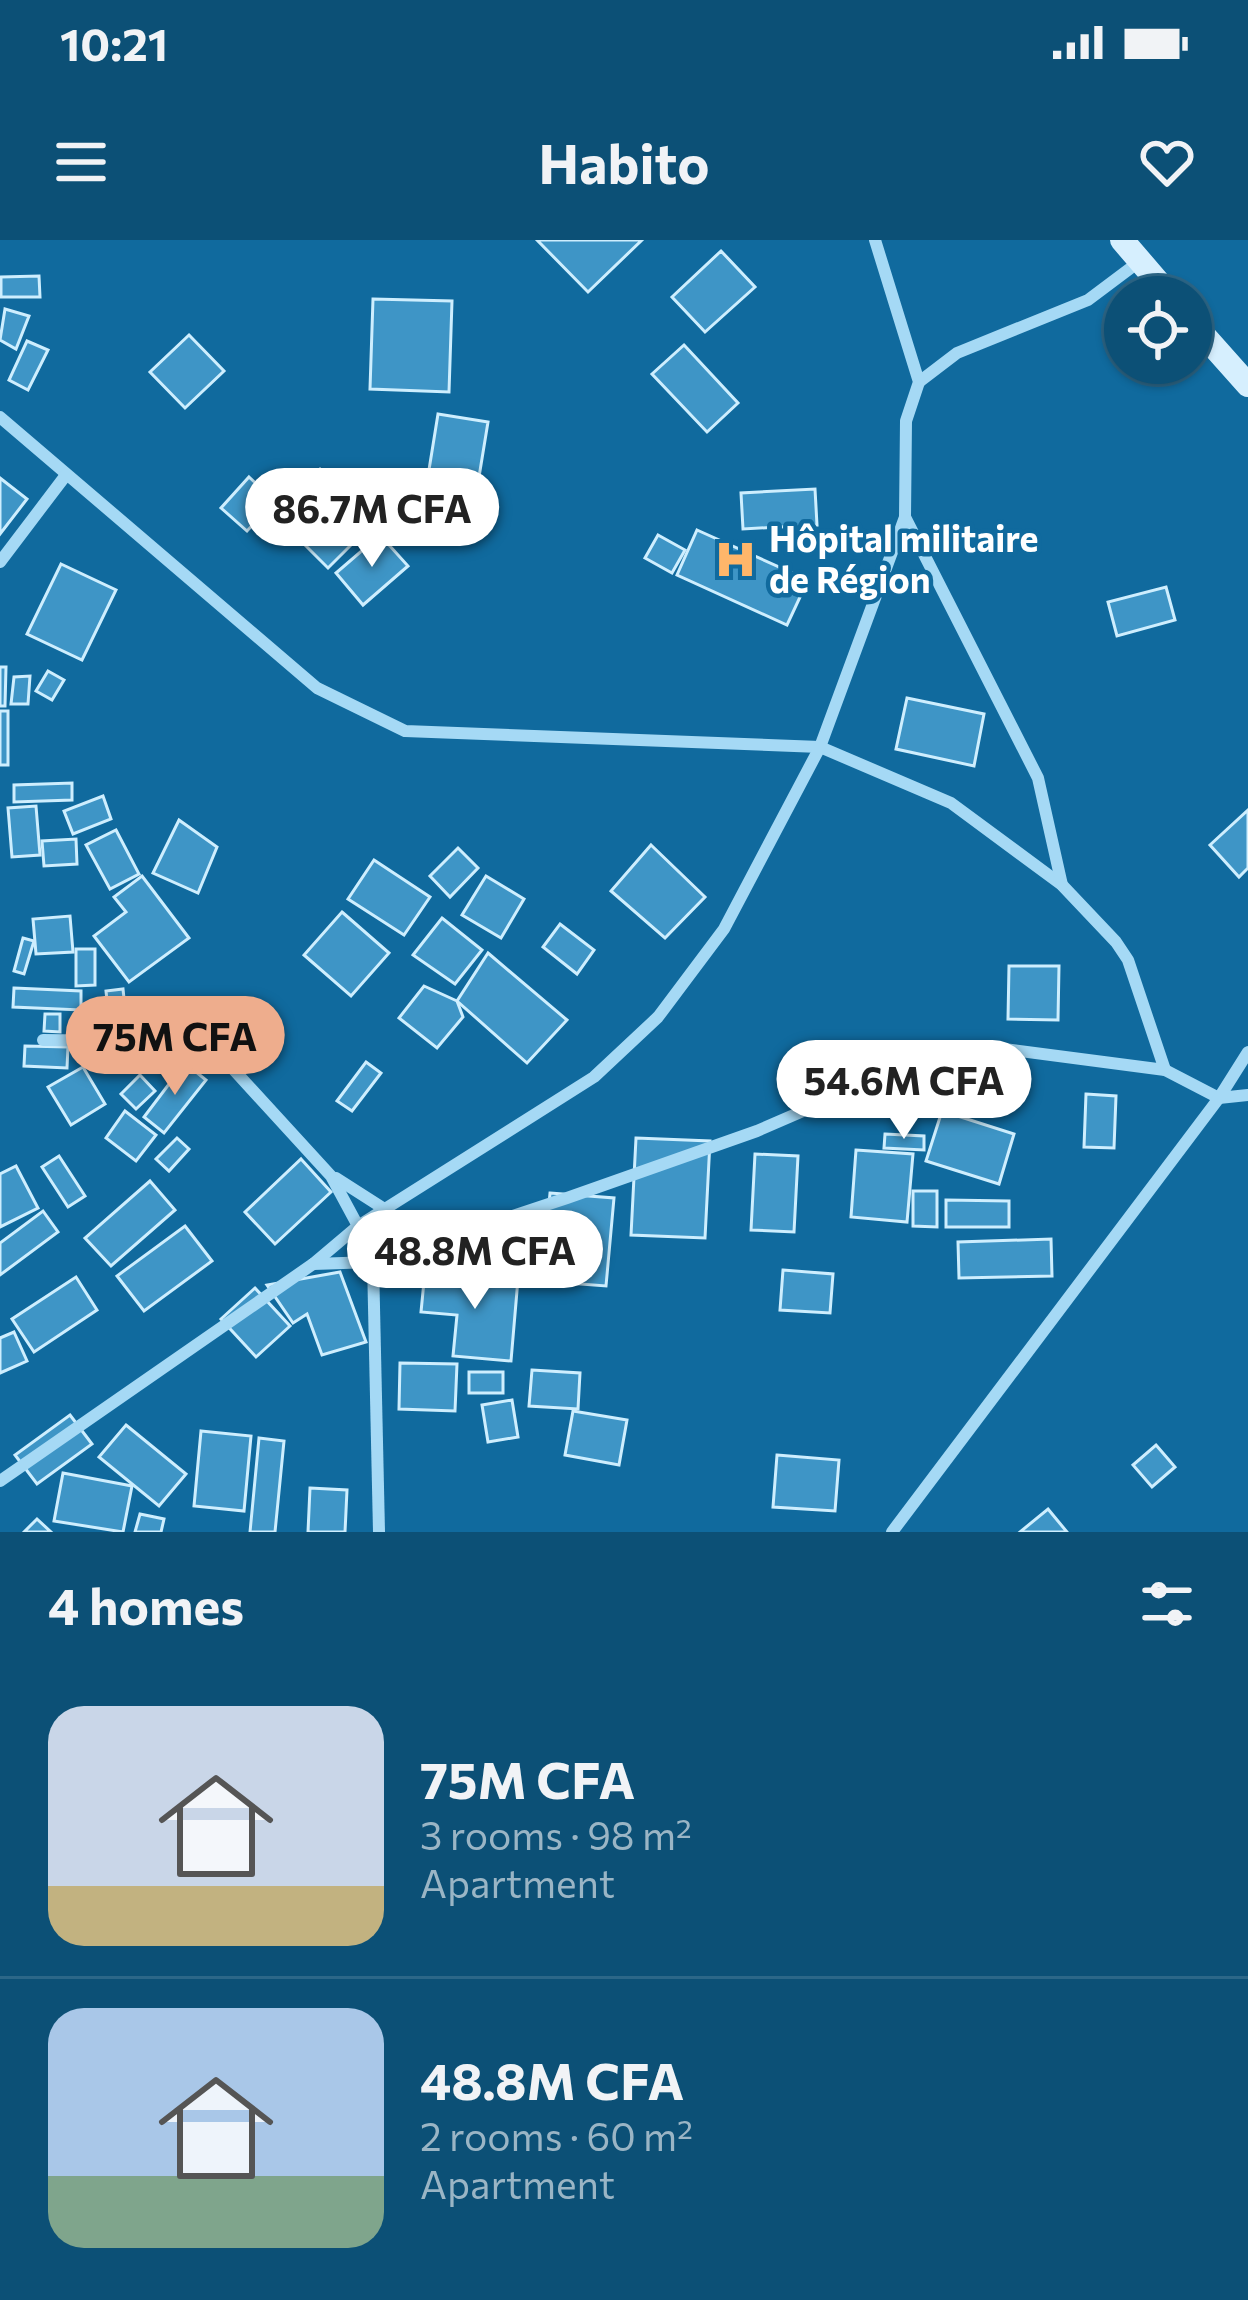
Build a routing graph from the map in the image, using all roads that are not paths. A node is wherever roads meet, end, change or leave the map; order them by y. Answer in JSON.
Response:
{"nodes":[{"id":1,"x":875,"y":240,"type":"edge"},
{"id":2,"x":1122,"y":240,"type":"edge"},
{"id":3,"x":1141,"y":260,"type":"junction"},
{"id":4,"x":1154,"y":276,"type":"edge"},
{"id":5,"x":1212,"y":345,"type":"edge"},
{"id":6,"x":919,"y":382,"type":"junction"},
{"id":7,"x":1248,"y":385,"type":"edge"},
{"id":8,"x":0,"y":417,"type":"edge"},
{"id":9,"x":66,"y":475,"type":"junction"},
{"id":10,"x":905,"y":517,"type":"junction"},
{"id":11,"x":0,"y":562,"type":"edge"},
{"id":12,"x":820,"y":747,"type":"junction"},
{"id":13,"x":1062,"y":885,"type":"junction"},
{"id":14,"x":43,"y":1040,"type":"dead end"},
{"id":15,"x":1248,"y":1052,"type":"edge"},
{"id":16,"x":1165,"y":1070,"type":"junction"},
{"id":17,"x":1248,"y":1095,"type":"edge"},
{"id":18,"x":1219,"y":1098,"type":"junction"},
{"id":19,"x":331,"y":1176,"type":"junction"},
{"id":20,"x":386,"y":1210,"type":"junction"},
{"id":21,"x":358,"y":1226,"type":"junction"},
{"id":22,"x":373,"y":1262,"type":"junction"},
{"id":23,"x":313,"y":1264,"type":"junction"},
{"id":24,"x":0,"y":1481,"type":"edge"},
{"id":25,"x":379,"y":1532,"type":"edge"},
{"id":26,"x":892,"y":1532,"type":"edge"}],
"edges":[{"from":1,"to":6,"type":"street"},
{"from":2,"to":3,"type":"main road"},
{"from":3,"to":4,"type":"main road"},
{"from":3,"to":6,"type":"street"},
{"from":5,"to":7,"type":"main road"},
{"from":6,"to":10,"type":"street"},
{"from":8,"to":9,"type":"street"},
{"from":9,"to":11,"type":"street"},
{"from":9,"to":12,"type":"street"},
{"from":10,"to":12,"type":"street"},
{"from":10,"to":13,"type":"street"},
{"from":12,"to":13,"type":"street"},
{"from":12,"to":20,"type":"street"},
{"from":13,"to":16,"type":"street"},
{"from":14,"to":19,"type":"street"},
{"from":15,"to":18,"type":"street"},
{"from":16,"to":18,"type":"street"},
{"from":16,"to":22,"type":"street"},
{"from":17,"to":18,"type":"street"},
{"from":18,"to":26,"type":"street"},
{"from":19,"to":20,"type":"street"},
{"from":19,"to":21,"type":"street"},
{"from":20,"to":21,"type":"street"},
{"from":21,"to":23,"type":"street"},
{"from":22,"to":23,"type":"street"},
{"from":22,"to":25,"type":"street"},
{"from":23,"to":24,"type":"street"}]}
